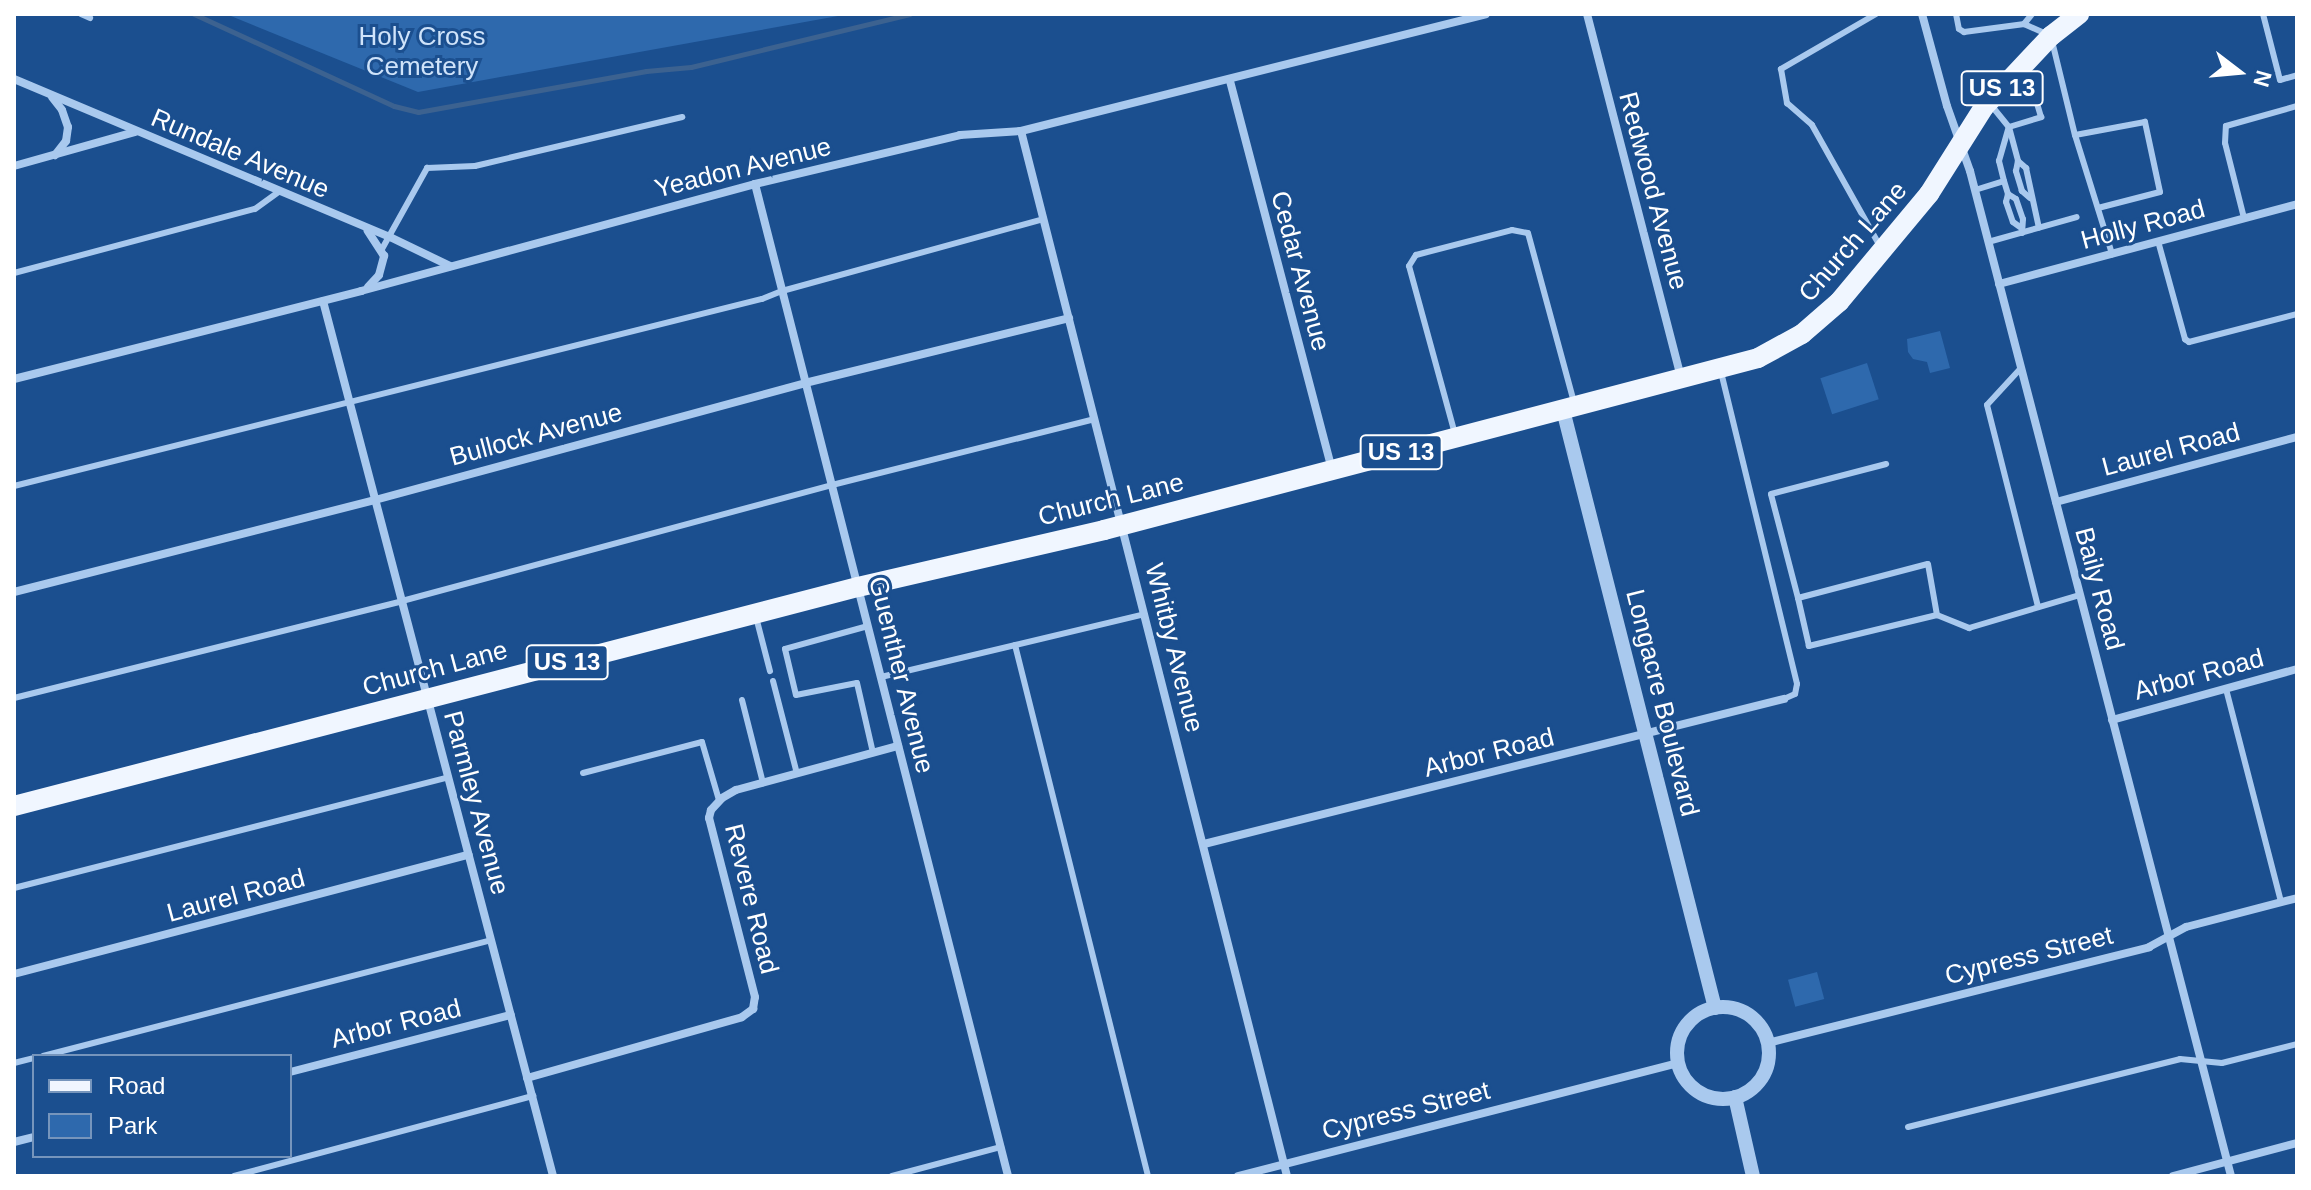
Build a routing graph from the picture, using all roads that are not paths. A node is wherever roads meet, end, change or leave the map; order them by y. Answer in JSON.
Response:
{"nodes":[{"id":1,"x":81,"y":14,"type":"edge"},
{"id":2,"x":1486,"y":14,"type":"edge"},
{"id":3,"x":1587,"y":14,"type":"edge"},
{"id":4,"x":1876,"y":14,"type":"edge"},
{"id":5,"x":1922,"y":14,"type":"edge"},
{"id":6,"x":1956,"y":14,"type":"edge"},
{"id":7,"x":2032,"y":14,"type":"edge"},
{"id":8,"x":2079,"y":14,"type":"edge"},
{"id":9,"x":2263,"y":14,"type":"edge"},
{"id":10,"x":90,"y":18,"type":"dead end"},
{"id":11,"x":2024,"y":24,"type":"junction"},
{"id":12,"x":2051,"y":36,"type":"junction"},
{"id":13,"x":2025,"y":63,"type":"junction"},
{"id":14,"x":2297,"y":75,"type":"edge"},
{"id":15,"x":14,"y":79,"type":"edge"},
{"id":16,"x":1230,"y":81,"type":"junction"},
{"id":17,"x":49,"y":94,"type":"junction"},
{"id":18,"x":1989,"y":102,"type":"junction"},
{"id":19,"x":2297,"y":106,"type":"edge"},
{"id":20,"x":682,"y":117,"type":"dead end"},
{"id":21,"x":2009,"y":127,"type":"junction"},
{"id":22,"x":136,"y":131,"type":"junction"},
{"id":23,"x":1021,"y":131,"type":"junction"},
{"id":24,"x":2075,"y":135,"type":"junction"},
{"id":25,"x":1960,"y":144,"type":"junction"},
{"id":26,"x":53,"y":156,"type":"junction"},
{"id":27,"x":14,"y":166,"type":"edge"},
{"id":28,"x":2004,"y":181,"type":"junction"},
{"id":29,"x":755,"y":184,"type":"junction"},
{"id":30,"x":1975,"y":190,"type":"junction"},
{"id":31,"x":278,"y":192,"type":"junction"},
{"id":32,"x":2297,"y":204,"type":"edge"},
{"id":33,"x":2098,"y":208,"type":"junction"},
{"id":34,"x":2077,"y":217,"type":"dead end"},
{"id":35,"x":2244,"y":218,"type":"junction"},
{"id":36,"x":1043,"y":219,"type":"junction"},
{"id":37,"x":2039,"y":228,"type":"junction"},
{"id":38,"x":2021,"y":230,"type":"junction"},
{"id":39,"x":368,"y":231,"type":"junction"},
{"id":40,"x":390,"y":237,"type":"junction"},
{"id":41,"x":2158,"y":241,"type":"junction"},
{"id":42,"x":1988,"y":242,"type":"junction"},
{"id":43,"x":382,"y":249,"type":"junction"},
{"id":44,"x":1883,"y":251,"type":"junction"},
{"id":45,"x":2112,"y":254,"type":"junction"},
{"id":46,"x":450,"y":266,"type":"junction"},
{"id":47,"x":14,"y":273,"type":"edge"},
{"id":48,"x":1999,"y":284,"type":"junction"},
{"id":49,"x":361,"y":291,"type":"junction"},
{"id":50,"x":782,"y":291,"type":"junction"},
{"id":51,"x":323,"y":301,"type":"junction"},
{"id":52,"x":2297,"y":314,"type":"edge"},
{"id":53,"x":1069,"y":318,"type":"junction"},
{"id":54,"x":1721,"y":368,"type":"junction"},
{"id":55,"x":2021,"y":368,"type":"junction"},
{"id":56,"x":14,"y":379,"type":"edge"},
{"id":57,"x":1681,"y":379,"type":"junction"},
{"id":58,"x":805,"y":383,"type":"junction"},
{"id":59,"x":349,"y":400,"type":"junction"},
{"id":60,"x":1569,"y":408,"type":"junction"},
{"id":61,"x":1095,"y":419,"type":"junction"},
{"id":62,"x":2297,"y":437,"type":"edge"},
{"id":63,"x":1456,"y":438,"type":"junction"},
{"id":64,"x":1886,"y":464,"type":"dead end"},
{"id":65,"x":1332,"y":470,"type":"junction"},
{"id":66,"x":832,"y":485,"type":"junction"},
{"id":67,"x":14,"y":486,"type":"edge"},
{"id":68,"x":375,"y":500,"type":"junction"},
{"id":69,"x":2056,"y":502,"type":"junction"},
{"id":70,"x":1122,"y":525,"type":"junction"},
{"id":71,"x":858,"y":587,"type":"junction"},
{"id":72,"x":14,"y":592,"type":"edge"},
{"id":73,"x":2080,"y":595,"type":"junction"},
{"id":74,"x":1798,"y":598,"type":"junction"},
{"id":75,"x":402,"y":601,"type":"junction"},
{"id":76,"x":2038,"y":607,"type":"junction"},
{"id":77,"x":755,"y":613,"type":"junction"},
{"id":78,"x":1145,"y":614,"type":"junction"},
{"id":79,"x":1937,"y":615,"type":"junction"},
{"id":80,"x":868,"y":626,"type":"junction"},
{"id":81,"x":1015,"y":645,"type":"junction"},
{"id":82,"x":2297,"y":669,"type":"edge"},
{"id":83,"x":770,"y":671,"type":"dead end"},
{"id":84,"x":881,"y":677,"type":"junction"},
{"id":85,"x":773,"y":681,"type":"dead end"},
{"id":86,"x":2226,"y":689,"type":"junction"},
{"id":87,"x":14,"y":698,"type":"edge"},
{"id":88,"x":428,"y":698,"type":"junction"},
{"id":89,"x":1784,"y":699,"type":"joint"},
{"id":90,"x":742,"y":700,"type":"dead end"},
{"id":91,"x":2112,"y":720,"type":"junction"},
{"id":92,"x":1646,"y":735,"type":"junction"},
{"id":93,"x":898,"y":746,"type":"junction"},
{"id":94,"x":873,"y":753,"type":"junction"},
{"id":95,"x":583,"y":773,"type":"dead end"},
{"id":96,"x":797,"y":774,"type":"junction"},
{"id":97,"x":448,"y":777,"type":"junction"},
{"id":98,"x":763,"y":783,"type":"junction"},
{"id":99,"x":719,"y":800,"type":"junction"},
{"id":100,"x":14,"y":806,"type":"edge"},
{"id":101,"x":1204,"y":844,"type":"junction"},
{"id":102,"x":469,"y":855,"type":"junction"},
{"id":103,"x":14,"y":888,"type":"edge"},
{"id":104,"x":2297,"y":898,"type":"edge"},
{"id":105,"x":2281,"y":902,"type":"junction"},
{"id":106,"x":2168,"y":935,"type":"junction"},
{"id":107,"x":491,"y":940,"type":"junction"},
{"id":108,"x":14,"y":974,"type":"edge"},
{"id":109,"x":1715,"y":1008,"type":"junction"},
{"id":110,"x":511,"y":1015,"type":"junction"},
{"id":111,"x":1768,"y":1043,"type":"junction"},
{"id":112,"x":2297,"y":1044,"type":"edge"},
{"id":113,"x":51,"y":1054,"type":"edge"},
{"id":114,"x":2201,"y":1062,"type":"junction"},
{"id":115,"x":1678,"y":1063,"type":"junction"},
{"id":116,"x":292,"y":1071,"type":"edge"},
{"id":117,"x":527,"y":1078,"type":"junction"},
{"id":118,"x":533,"y":1096,"type":"junction"},
{"id":119,"x":1735,"y":1097,"type":"junction"},
{"id":120,"x":1908,"y":1127,"type":"dead end"},
{"id":121,"x":2297,"y":1143,"type":"edge"},
{"id":122,"x":1001,"y":1147,"type":"junction"},
{"id":123,"x":1284,"y":1162,"type":"junction"},
{"id":124,"x":2227,"y":1163,"type":"junction"},
{"id":125,"x":234,"y":1176,"type":"edge"},
{"id":126,"x":553,"y":1176,"type":"edge"},
{"id":127,"x":892,"y":1176,"type":"edge"},
{"id":128,"x":1008,"y":1176,"type":"edge"},
{"id":129,"x":1148,"y":1176,"type":"edge"},
{"id":130,"x":1238,"y":1176,"type":"edge"},
{"id":131,"x":1287,"y":1176,"type":"edge"},
{"id":132,"x":1753,"y":1176,"type":"edge"},
{"id":133,"x":2173,"y":1176,"type":"edge"},
{"id":134,"x":2231,"y":1176,"type":"edge"}],
"edges":[{"from":1,"to":10,"type":"lane"},
{"from":2,"to":16,"type":"street","name":"Yeadon Avenue"},
{"from":3,"to":57,"type":"street","name":"Redwood Avenue"},
{"from":4,"to":44,"type":"lane"},
{"from":5,"to":25,"type":"street","name":"Baily Road"},
{"from":6,"to":11,"type":"lane"},
{"from":7,"to":11,"type":"lane"},
{"from":8,"to":12,"type":"main road","name":"Church Lane","number":"US 13"},
{"from":9,"to":14,"type":"lane"},
{"from":11,"to":12,"type":"lane"},
{"from":12,"to":13,"type":"main road","name":"Church Lane","number":"US 13"},
{"from":12,"to":24,"type":"lane"},
{"from":13,"to":18,"type":"main road","name":"Church Lane","number":"US 13"},
{"from":13,"to":21,"type":"lane"},
{"from":15,"to":17,"type":"street","name":"Rundale Avenue"},
{"from":16,"to":23,"type":"street","name":"Yeadon Avenue"},
{"from":16,"to":65,"type":"street","name":"Cedar Avenue"},
{"from":17,"to":22,"type":"street","name":"Rundale Avenue"},
{"from":17,"to":26,"type":"street"},
{"from":18,"to":21,"type":"lane"},
{"from":18,"to":25,"type":"main road","name":"Church Lane","number":"US 13"},
{"from":19,"to":35,"type":"lane"},
{"from":20,"to":40,"type":"lane"},
{"from":21,"to":28,"type":"lane"},
{"from":21,"to":37,"type":"lane"},
{"from":22,"to":26,"type":"street"},
{"from":22,"to":31,"type":"street","name":"Rundale Avenue"},
{"from":23,"to":29,"type":"street","name":"Yeadon Avenue"},
{"from":23,"to":36,"type":"street","name":"Whitby Avenue"},
{"from":24,"to":33,"type":"lane"},
{"from":24,"to":33,"type":"lane"},
{"from":25,"to":30,"type":"street","name":"Baily Road"},
{"from":25,"to":44,"type":"main road","name":"Church Lane","number":"US 13"},
{"from":26,"to":27,"type":"street"},
{"from":28,"to":30,"type":"lane"},
{"from":28,"to":38,"type":"lane"},
{"from":29,"to":46,"type":"street","name":"Yeadon Avenue"},
{"from":29,"to":50,"type":"street","name":"Guenther Avenue"},
{"from":30,"to":42,"type":"street","name":"Baily Road"},
{"from":31,"to":39,"type":"street","name":"Rundale Avenue"},
{"from":31,"to":47,"type":"lane"},
{"from":32,"to":35,"type":"street","name":"Holly Road"},
{"from":33,"to":45,"type":"lane"},
{"from":34,"to":37,"type":"lane"},
{"from":35,"to":41,"type":"street","name":"Holly Road"},
{"from":36,"to":50,"type":"lane"},
{"from":36,"to":53,"type":"street","name":"Whitby Avenue"},
{"from":37,"to":38,"type":"lane"},
{"from":38,"to":42,"type":"lane"},
{"from":39,"to":40,"type":"street","name":"Rundale Avenue"},
{"from":39,"to":43,"type":"street"},
{"from":40,"to":43,"type":"lane"},
{"from":40,"to":46,"type":"street","name":"Rundale Avenue"},
{"from":41,"to":45,"type":"street","name":"Holly Road"},
{"from":41,"to":52,"type":"lane"},
{"from":42,"to":48,"type":"street","name":"Baily Road"},
{"from":43,"to":49,"type":"street"},
{"from":44,"to":54,"type":"main road","name":"Church Lane","number":"US 13"},
{"from":45,"to":48,"type":"street","name":"Holly Road"},
{"from":46,"to":49,"type":"street","name":"Yeadon Avenue"},
{"from":48,"to":55,"type":"street","name":"Baily Road"},
{"from":49,"to":51,"type":"street","name":"Yeadon Avenue"},
{"from":50,"to":58,"type":"street","name":"Guenther Avenue"},
{"from":50,"to":59,"type":"lane"},
{"from":51,"to":56,"type":"street","name":"Yeadon Avenue"},
{"from":51,"to":59,"type":"street","name":"Parmley Avenue"},
{"from":53,"to":58,"type":"street","name":"Bullock Avenue"},
{"from":53,"to":61,"type":"street","name":"Whitby Avenue"},
{"from":54,"to":57,"type":"main road","name":"Church Lane","number":"US 13"},
{"from":54,"to":89,"type":"lane"},
{"from":55,"to":69,"type":"street","name":"Baily Road"},
{"from":55,"to":76,"type":"lane"},
{"from":57,"to":60,"type":"main road","name":"Church Lane","number":"US 13"},
{"from":58,"to":66,"type":"street","name":"Guenther Avenue"},
{"from":58,"to":68,"type":"street","name":"Bullock Avenue"},
{"from":59,"to":67,"type":"lane"},
{"from":59,"to":68,"type":"street","name":"Parmley Avenue"},
{"from":60,"to":63,"type":"main road","name":"Church Lane","number":"US 13"},
{"from":60,"to":63,"type":"lane"},
{"from":60,"to":92,"type":"street","name":"Longacre Boulevard"},
{"from":61,"to":66,"type":"lane"},
{"from":61,"to":70,"type":"street","name":"Whitby Avenue"},
{"from":62,"to":69,"type":"street","name":"Laurel Road"},
{"from":63,"to":65,"type":"main road","name":"Church Lane","number":"US 13"},
{"from":64,"to":74,"type":"lane"},
{"from":65,"to":70,"type":"main road","name":"Church Lane","number":"US 13"},
{"from":66,"to":71,"type":"street","name":"Guenther Avenue"},
{"from":66,"to":75,"type":"lane"},
{"from":68,"to":72,"type":"street","name":"Bullock Avenue"},
{"from":68,"to":75,"type":"street","name":"Parmley Avenue"},
{"from":69,"to":73,"type":"street","name":"Baily Road"},
{"from":70,"to":71,"type":"main road","name":"Church Lane","number":"US 13"},
{"from":70,"to":78,"type":"street","name":"Whitby Avenue"},
{"from":71,"to":77,"type":"main road","name":"Church Lane","number":"US 13"},
{"from":71,"to":80,"type":"street","name":"Guenther Avenue"},
{"from":73,"to":76,"type":"lane"},
{"from":73,"to":91,"type":"street","name":"Baily Road"},
{"from":74,"to":79,"type":"lane"},
{"from":74,"to":79,"type":"lane"},
{"from":75,"to":87,"type":"lane"},
{"from":75,"to":88,"type":"street","name":"Parmley Avenue"},
{"from":76,"to":79,"type":"lane"},
{"from":77,"to":83,"type":"lane"},
{"from":77,"to":88,"type":"main road","name":"Church Lane","number":"US 13"},
{"from":78,"to":81,"type":"lane"},
{"from":78,"to":101,"type":"street","name":"Whitby Avenue"},
{"from":80,"to":84,"type":"street","name":"Guenther Avenue"},
{"from":80,"to":94,"type":"lane"},
{"from":81,"to":84,"type":"lane"},
{"from":81,"to":129,"type":"lane"},
{"from":82,"to":86,"type":"street","name":"Arbor Road"},
{"from":84,"to":93,"type":"street","name":"Guenther Avenue"},
{"from":85,"to":96,"type":"lane"},
{"from":86,"to":91,"type":"street","name":"Arbor Road"},
{"from":86,"to":105,"type":"lane"},
{"from":88,"to":97,"type":"street","name":"Parmley Avenue"},
{"from":88,"to":100,"type":"main road","name":"Church Lane","number":"US 13"},
{"from":89,"to":92,"type":"street","name":"Arbor Road"},
{"from":90,"to":98,"type":"lane"},
{"from":91,"to":106,"type":"street","name":"Baily Road"},
{"from":92,"to":101,"type":"street","name":"Arbor Road"},
{"from":92,"to":109,"type":"street","name":"Longacre Boulevard"},
{"from":93,"to":94,"type":"street","name":"Revere Road"},
{"from":93,"to":122,"type":"street","name":"Guenther Avenue"},
{"from":94,"to":96,"type":"street","name":"Revere Road"},
{"from":95,"to":99,"type":"lane"},
{"from":96,"to":98,"type":"street","name":"Revere Road"},
{"from":97,"to":102,"type":"street","name":"Parmley Avenue"},
{"from":97,"to":103,"type":"lane"},
{"from":98,"to":99,"type":"street","name":"Revere Road"},
{"from":99,"to":117,"type":"street","name":"Revere Road"},
{"from":101,"to":123,"type":"street","name":"Whitby Avenue"},
{"from":102,"to":107,"type":"street","name":"Parmley Avenue"},
{"from":102,"to":108,"type":"street","name":"Laurel Road"},
{"from":104,"to":105,"type":"street","name":"Cypress Street"},
{"from":105,"to":106,"type":"street","name":"Cypress Street"},
{"from":106,"to":111,"type":"street","name":"Cypress Street"},
{"from":106,"to":114,"type":"street","name":"Baily Road"},
{"from":107,"to":110,"type":"street","name":"Parmley Avenue"},
{"from":107,"to":113,"type":"lane"},
{"from":109,"to":111,"type":"street"},
{"from":109,"to":115,"type":"street"},
{"from":110,"to":116,"type":"street","name":"Arbor Road"},
{"from":110,"to":117,"type":"street","name":"Parmley Avenue"},
{"from":111,"to":119,"type":"street"},
{"from":112,"to":114,"type":"lane"},
{"from":114,"to":120,"type":"lane"},
{"from":114,"to":124,"type":"street","name":"Baily Road"},
{"from":115,"to":119,"type":"street"},
{"from":115,"to":123,"type":"street","name":"Cypress Street"},
{"from":117,"to":118,"type":"street","name":"Parmley Avenue"},
{"from":118,"to":125,"type":"lane"},
{"from":118,"to":126,"type":"street","name":"Parmley Avenue"},
{"from":119,"to":132,"type":"street"},
{"from":121,"to":124,"type":"street"},
{"from":122,"to":127,"type":"lane"},
{"from":122,"to":128,"type":"street","name":"Guenther Avenue"},
{"from":123,"to":130,"type":"street","name":"Cypress Street"},
{"from":123,"to":131,"type":"street","name":"Whitby Avenue"},
{"from":124,"to":133,"type":"street"},
{"from":124,"to":134,"type":"street","name":"Baily Road"}]}
